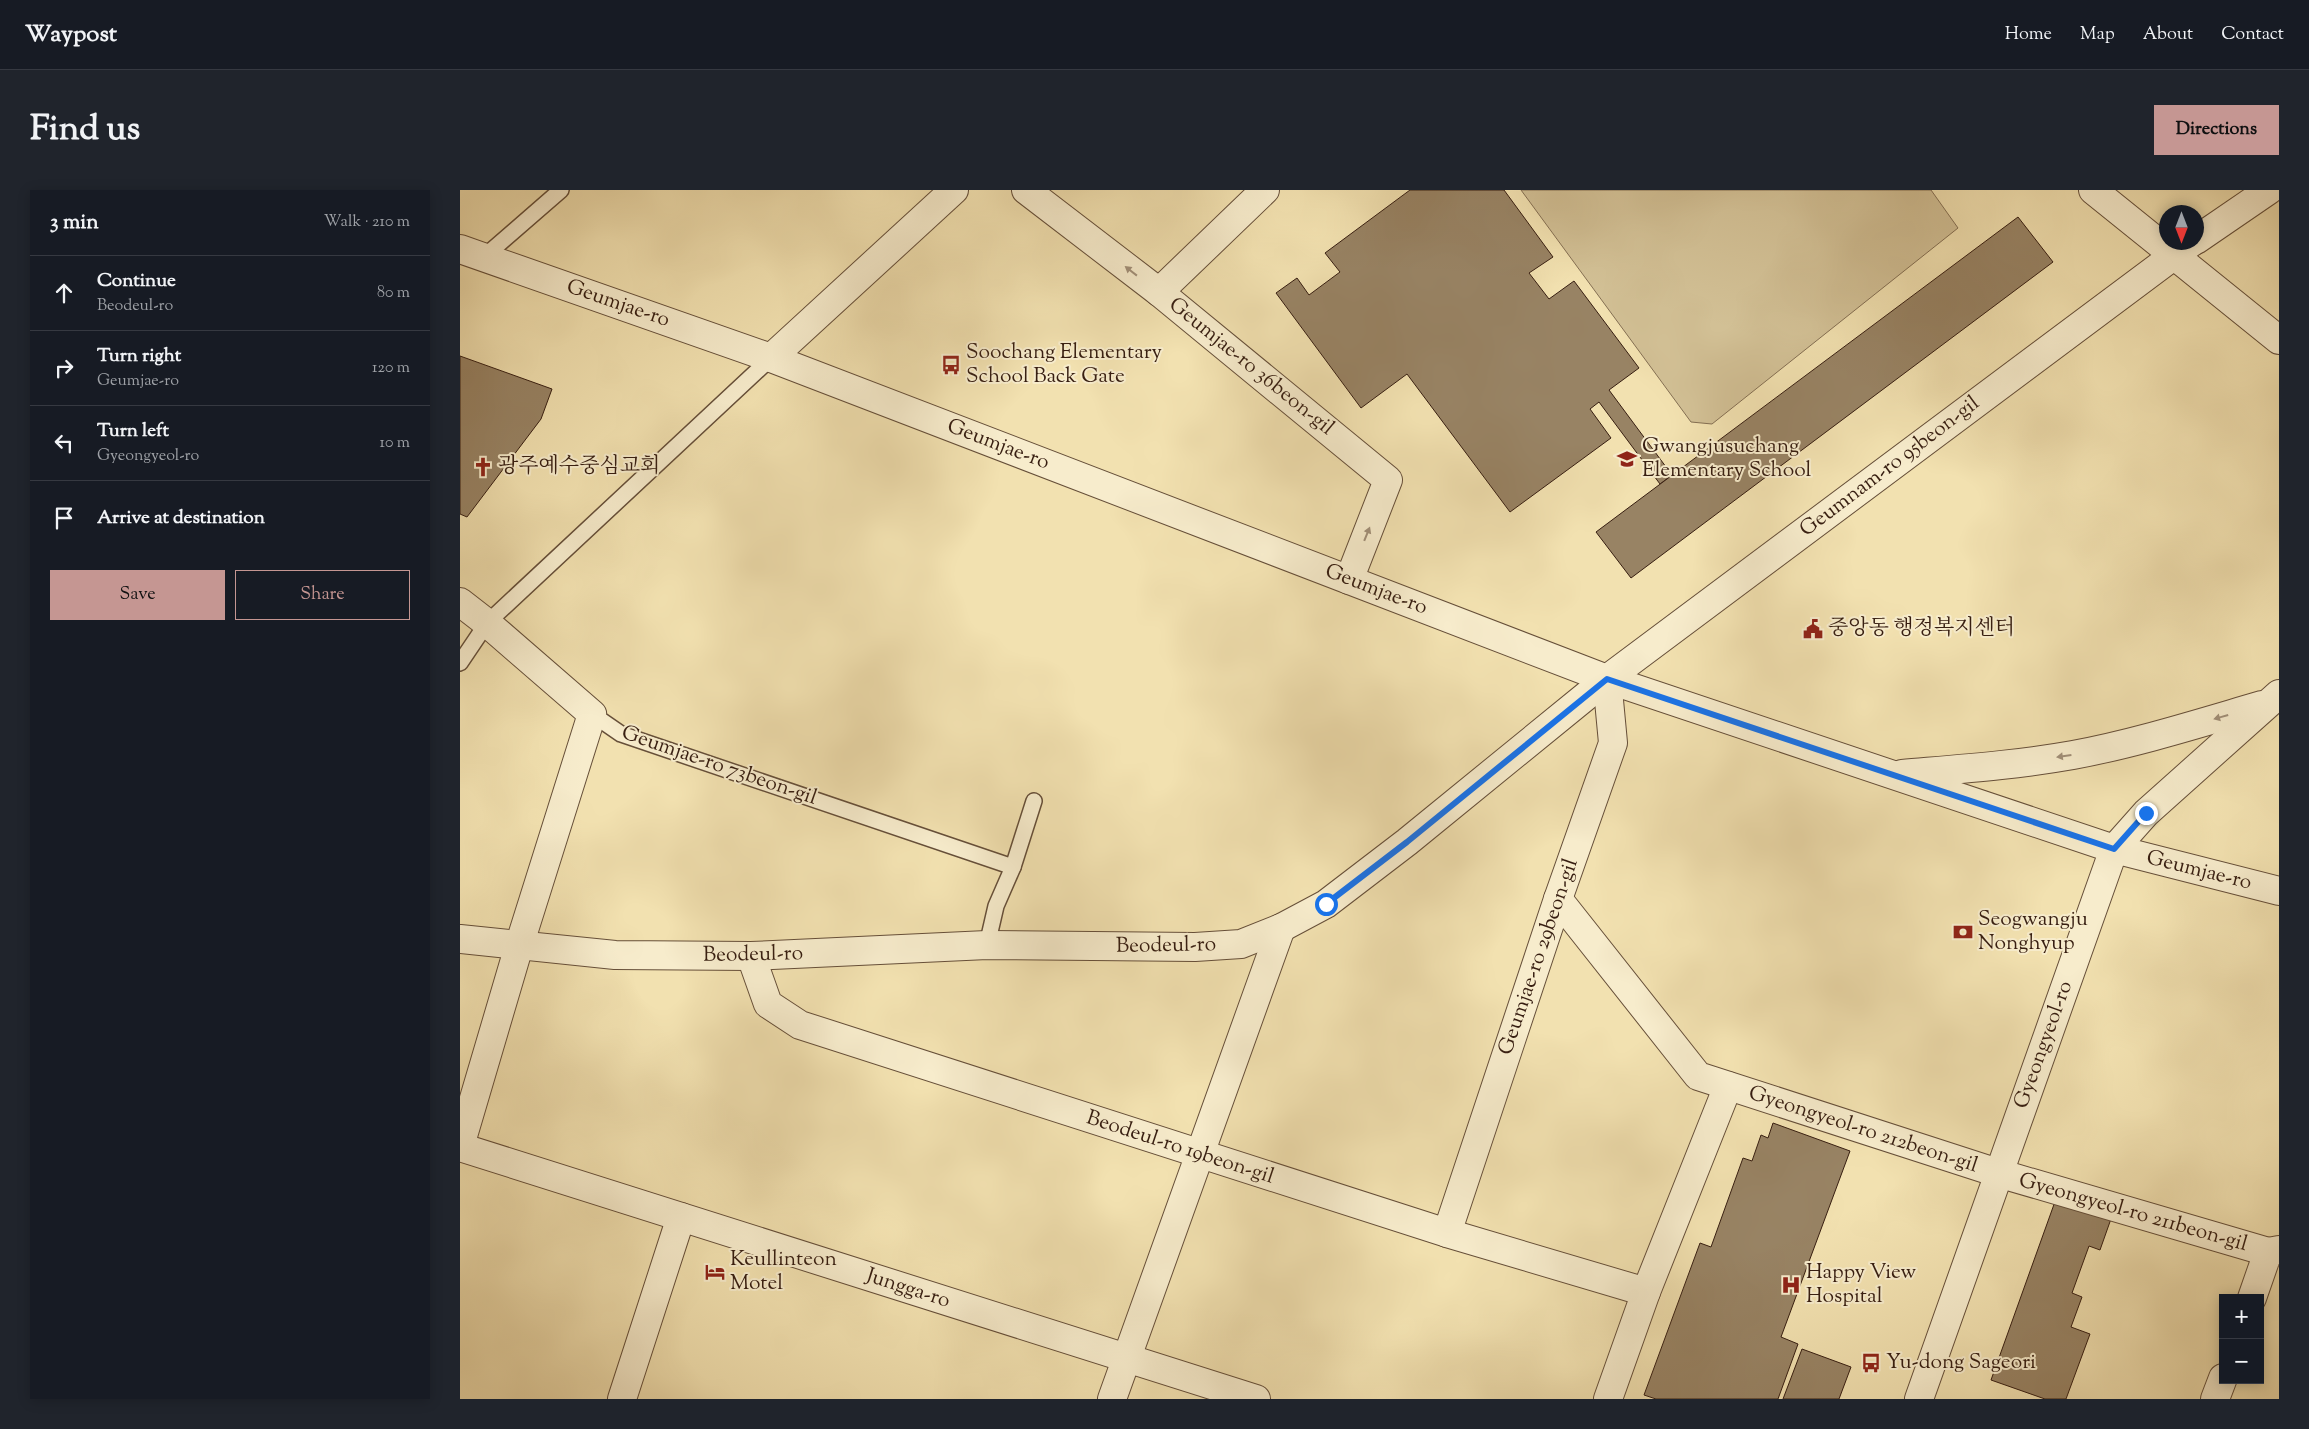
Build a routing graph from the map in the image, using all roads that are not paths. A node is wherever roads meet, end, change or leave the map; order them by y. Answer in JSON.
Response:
{"nodes":[{"id":1,"x":561,"y":190,"type":"edge"},
{"id":2,"x":954,"y":190,"type":"edge"},
{"id":3,"x":1026,"y":190,"type":"edge"},
{"id":4,"x":1265,"y":190,"type":"edge"},
{"id":5,"x":2093,"y":190,"type":"edge"},
{"id":6,"x":2269,"y":190,"type":"edge"},
{"id":7,"x":2159,"y":233,"type":"edge"},
{"id":8,"x":2204,"y":235,"type":"edge"},
{"id":9,"x":2182,"y":250,"type":"edge"},
{"id":10,"x":2184,"y":250,"type":"edge"},
{"id":11,"x":472,"y":253,"type":"edge"},
{"id":12,"x":1159,"y":292,"type":"junction"},
{"id":13,"x":2279,"y":340,"type":"edge"},
{"id":14,"x":771,"y":358,"type":"junction"},
{"id":15,"x":1349,"y":580,"type":"junction"},
{"id":16,"x":460,"y":602,"type":"edge"},
{"id":17,"x":487,"y":623,"type":"junction"},
{"id":18,"x":460,"y":663,"type":"edge"},
{"id":19,"x":1607,"y":679,"type":"junction"},
{"id":20,"x":2274,"y":699,"type":"edge"},
{"id":21,"x":592,"y":714,"type":"junction"},
{"id":22,"x":1892,"y":775,"type":"junction"},
{"id":23,"x":1034,"y":801,"type":"dead end"},
{"id":24,"x":2114,"y":849,"type":"junction"},
{"id":25,"x":1013,"y":867,"type":"junction"},
{"id":26,"x":2279,"y":891,"type":"edge"},
{"id":27,"x":1558,"y":899,"type":"junction"},
{"id":28,"x":1281,"y":928,"type":"junction"},
{"id":29,"x":460,"y":939,"type":"edge"},
{"id":30,"x":987,"y":945,"type":"junction"},
{"id":31,"x":519,"y":946,"type":"junction"},
{"id":32,"x":751,"y":956,"type":"junction"},
{"id":33,"x":1728,"y":1086,"type":"junction"},
{"id":34,"x":460,"y":1146,"type":"edge"},
{"id":35,"x":1199,"y":1154,"type":"junction"},
{"id":36,"x":1998,"y":1174,"type":"junction"},
{"id":37,"x":681,"y":1217,"type":"junction"},
{"id":38,"x":1447,"y":1233,"type":"junction"},
{"id":39,"x":2274,"y":1251,"type":"edge"},
{"id":40,"x":1646,"y":1292,"type":"junction"},
{"id":41,"x":2254,"y":1294,"type":"edge"},
{"id":42,"x":1126,"y":1358,"type":"junction"},
{"id":43,"x":2221,"y":1384,"type":"edge"},
{"id":44,"x":622,"y":1399,"type":"edge"},
{"id":45,"x":1112,"y":1399,"type":"edge"},
{"id":46,"x":1256,"y":1399,"type":"edge"},
{"id":47,"x":1608,"y":1399,"type":"edge"},
{"id":48,"x":1919,"y":1399,"type":"edge"},
{"id":49,"x":2215,"y":1399,"type":"edge"}],
"edges":[{"from":1,"to":11,"type":"lane","name":"Geumjae-ro"},
{"from":2,"to":14,"type":"street"},
{"from":12,"to":3,"type":"street","name":"Geumjae-ro 36beon-gil","one_way":true},
{"from":4,"to":12,"type":"street"},
{"from":5,"to":7,"type":"street"},
{"from":6,"to":8,"type":"street"},
{"from":9,"to":19,"type":"street","name":"Geumnam-ro 95beon-gil"},
{"from":10,"to":13,"type":"street"},
{"from":11,"to":14,"type":"street","name":"Geumjae-ro"},
{"from":15,"to":12,"type":"street","name":"Geumjae-ro 36beon-gil","one_way":true},
{"from":14,"to":15,"type":"street","name":"Geumjae-ro"},
{"from":14,"to":17,"type":"lane"},
{"from":15,"to":19,"type":"street","name":"Geumjae-ro"},
{"from":16,"to":17,"type":"street","name":"Geumjae-ro 73beon-gil"},
{"from":17,"to":18,"type":"lane"},
{"from":17,"to":21,"type":"street","name":"Geumjae-ro 73beon-gil"},
{"from":19,"to":22,"type":"street","name":"Geumjae-ro"},
{"from":19,"to":27,"type":"street","name":"Geumjae-ro 29beon-gil"},
{"from":19,"to":28,"type":"street","name":"Beodeul-ro"},
{"from":20,"to":22,"type":"street","one_way":true},
{"from":20,"to":24,"type":"street","name":"Gyeongyeol-ro"},
{"from":21,"to":25,"type":"lane","name":"Geumjae-ro 73beon-gil"},
{"from":21,"to":31,"type":"street"},
{"from":22,"to":24,"type":"street","name":"Geumjae-ro"},
{"from":23,"to":25,"type":"lane"},
{"from":24,"to":26,"type":"street","name":"Geumjae-ro"},
{"from":24,"to":36,"type":"street","name":"Gyeongyeol-ro"},
{"from":25,"to":30,"type":"lane"},
{"from":27,"to":33,"type":"street","name":"Gyeongyeol-ro 212beon-gil"},
{"from":27,"to":38,"type":"street","name":"Geumjae-ro 29beon-gil"},
{"from":28,"to":30,"type":"street","name":"Beodeul-ro"},
{"from":28,"to":35,"type":"street"},
{"from":29,"to":31,"type":"street","name":"Beodeul-ro"},
{"from":30,"to":32,"type":"street","name":"Beodeul-ro"},
{"from":31,"to":32,"type":"street","name":"Beodeul-ro"},
{"from":31,"to":34,"type":"street"},
{"from":32,"to":35,"type":"street","name":"Beodeul-ro 19beon-gil"},
{"from":33,"to":36,"type":"street","name":"Gyeongyeol-ro 212beon-gil"},
{"from":33,"to":40,"type":"street","name":"Gyeongyeol-ro 212beon-gil"},
{"from":34,"to":37,"type":"street","name":"Jungga-ro"},
{"from":35,"to":38,"type":"street","name":"Beodeul-ro 19beon-gil"},
{"from":35,"to":42,"type":"street"},
{"from":36,"to":39,"type":"street","name":"Gyeongyeol-ro 211beon-gil"},
{"from":36,"to":48,"type":"street","name":"Gyeongyeol-ro"},
{"from":37,"to":42,"type":"street","name":"Jungga-ro"},
{"from":37,"to":44,"type":"street"},
{"from":38,"to":40,"type":"street","name":"Beodeul-ro 19beon-gil"},
{"from":39,"to":41,"type":"street","name":"Gyeongyeol-ro 211beon-gil"},
{"from":40,"to":47,"type":"street"},
{"from":42,"to":45,"type":"street"},
{"from":42,"to":46,"type":"street","name":"Jungga-ro"},
{"from":43,"to":49,"type":"street"}]}
